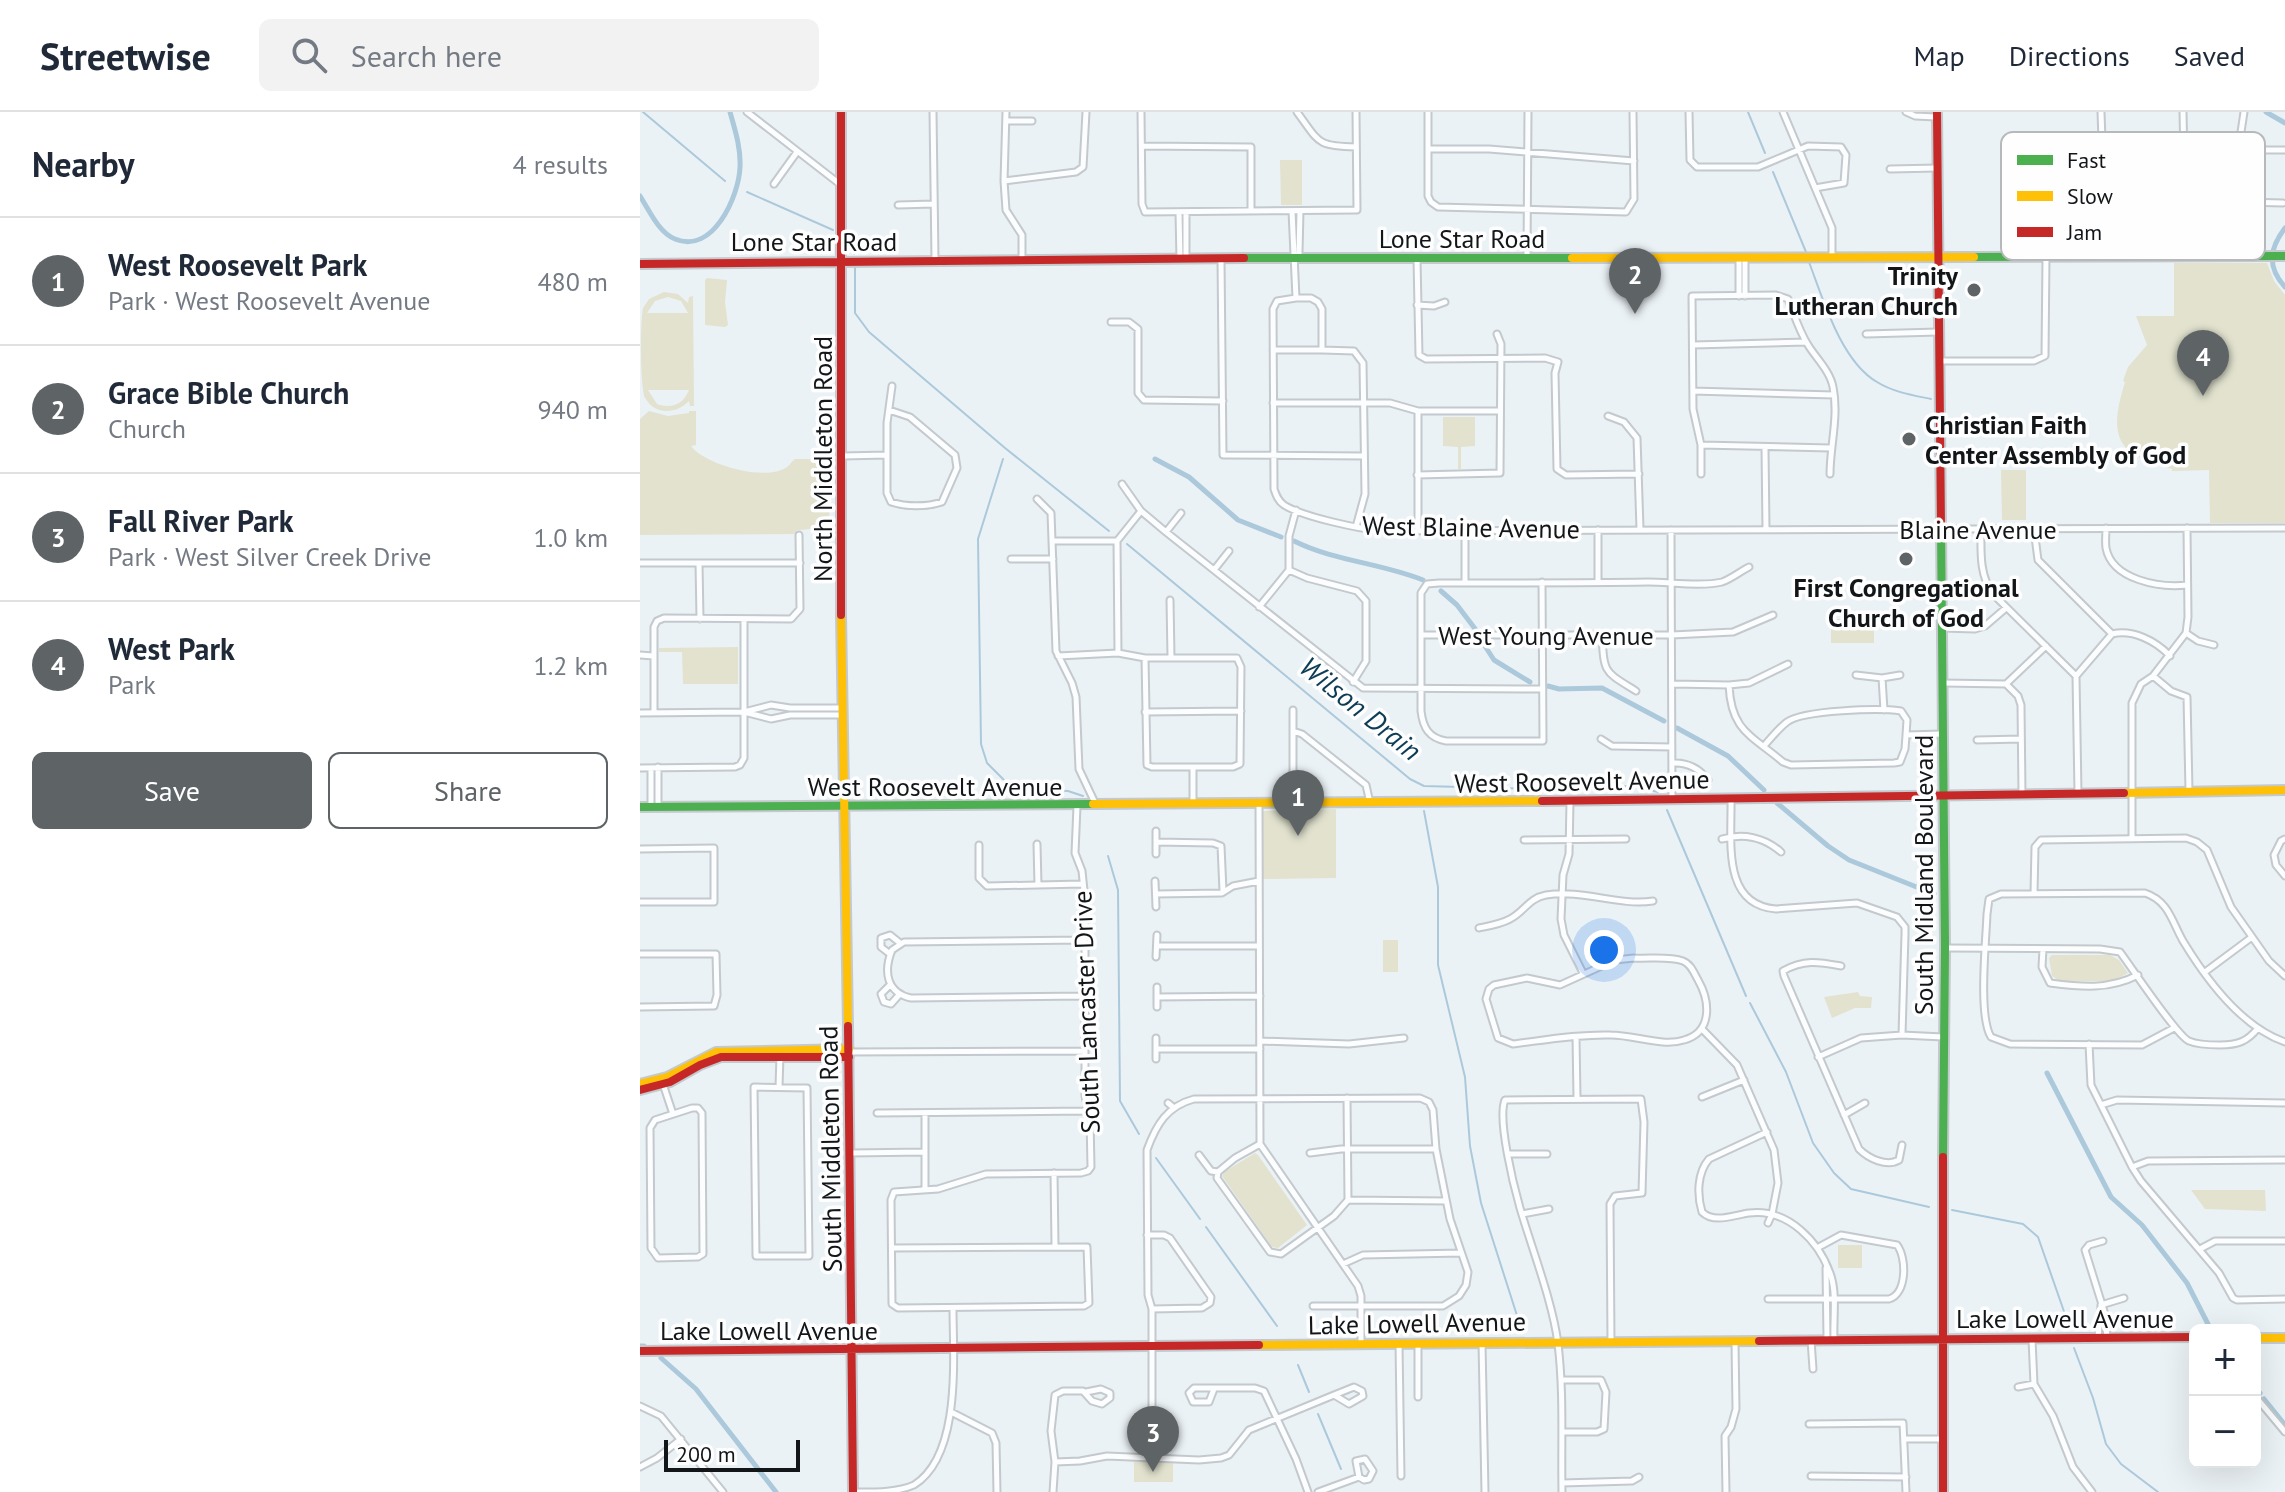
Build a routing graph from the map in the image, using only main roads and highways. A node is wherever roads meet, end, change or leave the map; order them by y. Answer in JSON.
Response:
{"nodes":[{"id":1,"x":841,"y":112,"type":"edge"},
{"id":2,"x":1937,"y":114,"type":"edge"},
{"id":3,"x":2001,"y":257,"type":"edge"},
{"id":4,"x":1939,"y":258,"type":"junction"},
{"id":5,"x":843,"y":261,"type":"junction"},
{"id":6,"x":640,"y":264,"type":"edge"},
{"id":7,"x":2285,"y":790,"type":"edge"},
{"id":8,"x":1943,"y":797,"type":"junction"},
{"id":9,"x":846,"y":806,"type":"junction"},
{"id":10,"x":640,"y":807,"type":"edge"},
{"id":11,"x":849,"y":1053,"type":"junction"},
{"id":12,"x":662,"y":1081,"type":"junction"},
{"id":13,"x":640,"y":1084,"type":"edge"},
{"id":14,"x":640,"y":1090,"type":"edge"},
{"id":15,"x":2189,"y":1337,"type":"edge"},
{"id":16,"x":2261,"y":1338,"type":"edge"},
{"id":17,"x":2285,"y":1338,"type":"edge"},
{"id":18,"x":1941,"y":1339,"type":"junction"},
{"id":19,"x":852,"y":1349,"type":"junction"},
{"id":20,"x":640,"y":1351,"type":"edge"},
{"id":21,"x":856,"y":1492,"type":"edge"},
{"id":22,"x":1943,"y":1492,"type":"edge"}],
"edges":[{"from":1,"to":5,"type":"main road","name":"North Middleton Road"},
{"from":2,"to":4,"type":"main road","name":"South Midland Boulevard"},
{"from":3,"to":4,"type":"main road","name":"Lone Star Road"},
{"from":4,"to":5,"type":"main road","name":"Lone Star Road"},
{"from":4,"to":8,"type":"main road","name":"South Midland Boulevard"},
{"from":5,"to":6,"type":"main road","name":"Lone Star Road"},
{"from":5,"to":9,"type":"main road","name":"North Middleton Road"},
{"from":7,"to":8,"type":"main road","name":"West Roosevelt Avenue"},
{"from":8,"to":9,"type":"main road","name":"West Roosevelt Avenue"},
{"from":8,"to":18,"type":"main road","name":"South Midland Boulevard"},
{"from":9,"to":10,"type":"main road","name":"West Roosevelt Avenue"},
{"from":9,"to":11,"type":"main road","name":"South Middleton Road"},
{"from":11,"to":12,"type":"main road"},
{"from":11,"to":19,"type":"main road","name":"South Middleton Road"},
{"from":12,"to":13,"type":"main road"},
{"from":12,"to":14,"type":"main road"},
{"from":15,"to":18,"type":"main road","name":"Lake Lowell Avenue"},
{"from":16,"to":17,"type":"main road"},
{"from":18,"to":19,"type":"main road","name":"Lake Lowell Avenue"},
{"from":18,"to":22,"type":"main road","name":"South Midland Boulevard"},
{"from":19,"to":20,"type":"main road","name":"Lake Lowell Avenue"},
{"from":19,"to":21,"type":"main road","name":"South Middleton Road"}]}
